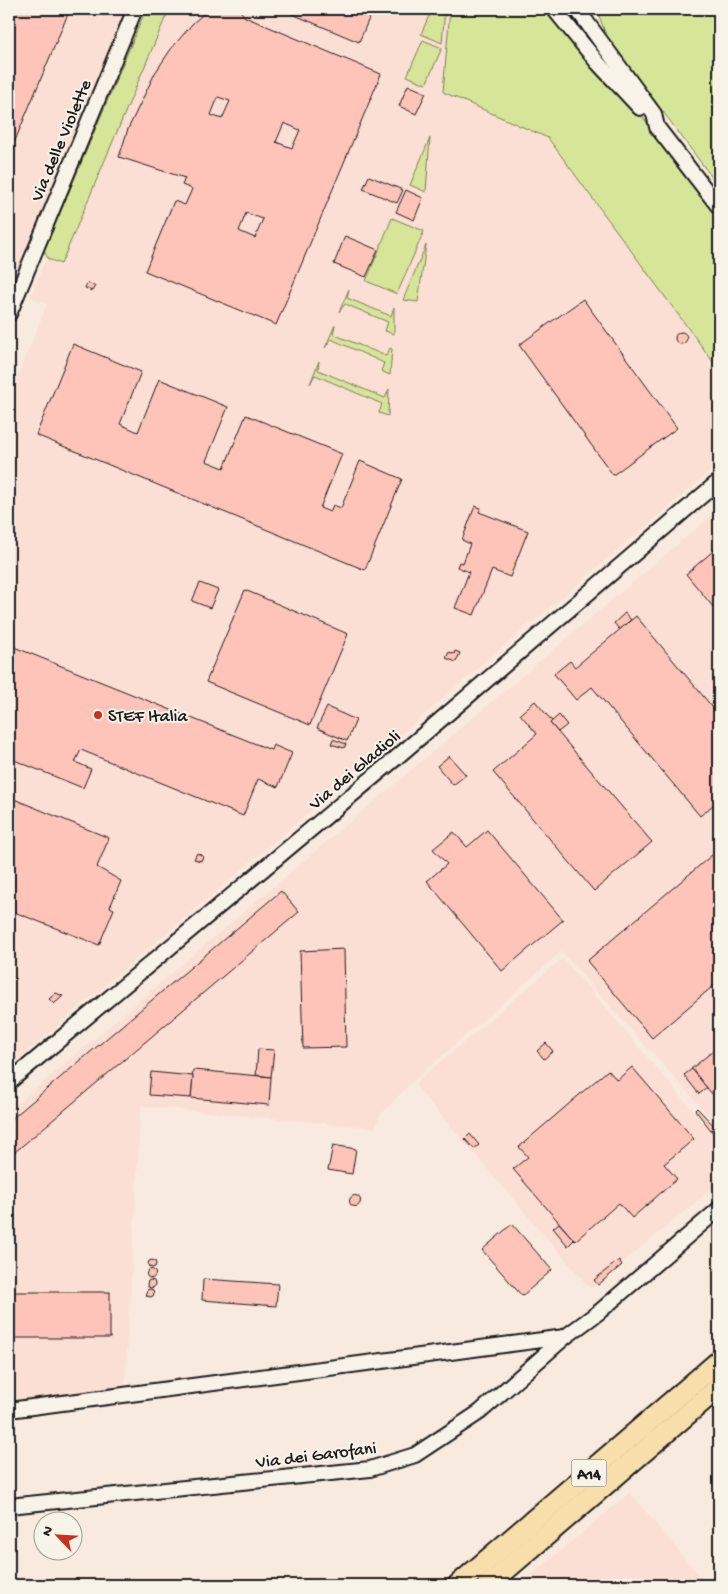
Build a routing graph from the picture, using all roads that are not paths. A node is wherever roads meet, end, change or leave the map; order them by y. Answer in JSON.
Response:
{"nodes":[{"id":1,"x":135,"y":9,"type":"edge"},
{"id":2,"x":554,"y":9,"type":"edge"},
{"id":3,"x":577,"y":9,"type":"edge"},
{"id":4,"x":657,"y":127,"type":"junction"},
{"id":5,"x":719,"y":207,"type":"edge"},
{"id":6,"x":9,"y":314,"type":"edge"},
{"id":7,"x":719,"y":481,"type":"edge"},
{"id":8,"x":9,"y":1082,"type":"edge"},
{"id":9,"x":719,"y":1209,"type":"edge"},
{"id":10,"x":565,"y":1337,"type":"junction"},
{"id":11,"x":719,"y":1361,"type":"edge"},
{"id":12,"x":719,"y":1387,"type":"edge"},
{"id":13,"x":9,"y":1410,"type":"edge"},
{"id":14,"x":9,"y":1506,"type":"edge"},
{"id":15,"x":458,"y":1585,"type":"edge"},
{"id":16,"x":488,"y":1585,"type":"edge"}],
"edges":[{"from":1,"to":6,"type":"street","name":"Via delle Violette"},
{"from":2,"to":4,"type":"street"},
{"from":3,"to":4,"type":"street"},
{"from":4,"to":5,"type":"street"},
{"from":7,"to":8,"type":"street","name":"Via dei Gladioli"},
{"from":9,"to":10,"type":"street","name":"Via dei Garofani"},
{"from":10,"to":13,"type":"street"},
{"from":10,"to":14,"type":"street","name":"Via dei Garofani"},
{"from":11,"to":15,"type":"highway","number":"A14"},
{"from":12,"to":16,"type":"highway","number":"A14"}]}
